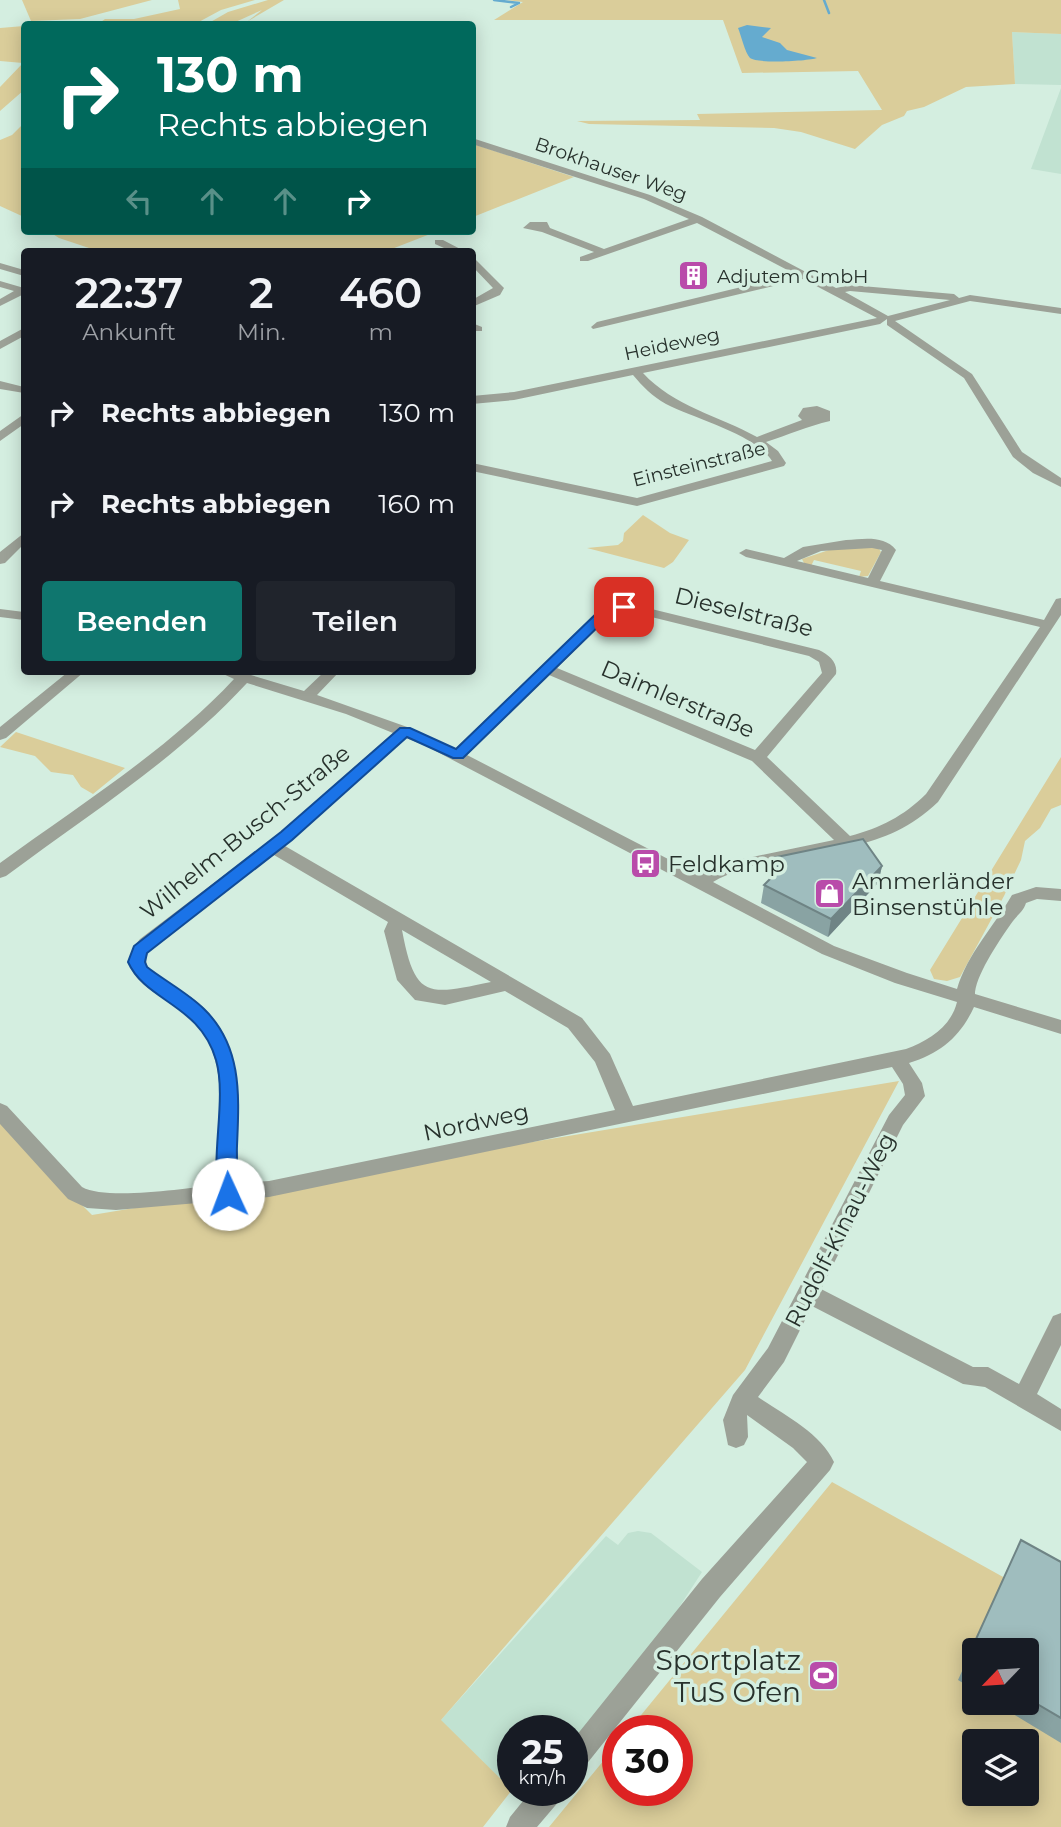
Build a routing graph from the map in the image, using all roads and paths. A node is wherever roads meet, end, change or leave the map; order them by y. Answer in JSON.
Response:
{"nodes":[{"id":1,"x":476,"y":142,"type":"edge"},
{"id":2,"x":698,"y":219,"type":"junction"},
{"id":3,"x":544,"y":229,"type":"dead end"},
{"id":4,"x":439,"y":242,"type":"dead end"},
{"id":5,"x":452,"y":248,"type":"edge"},
{"id":6,"x":601,"y":251,"type":"junction"},
{"id":7,"x":584,"y":259,"type":"dead end"},
{"id":8,"x":476,"y":263,"type":"edge"},
{"id":9,"x":0,"y":266,"type":"edge"},
{"id":10,"x":21,"y":272,"type":"edge"},
{"id":11,"x":805,"y":275,"type":"junction"},
{"id":12,"x":0,"y":284,"type":"edge"},
{"id":13,"x":21,"y":290,"type":"edge"},
{"id":14,"x":836,"y":290,"type":"junction"},
{"id":15,"x":21,"y":292,"type":"edge"},
{"id":16,"x":961,"y":299,"type":"junction"},
{"id":17,"x":476,"y":302,"type":"edge"},
{"id":18,"x":0,"y":303,"type":"edge"},
{"id":19,"x":1061,"y":311,"type":"edge"},
{"id":20,"x":887,"y":320,"type":"junction"},
{"id":21,"x":597,"y":327,"type":"dead end"},
{"id":22,"x":21,"y":333,"type":"edge"},
{"id":23,"x":0,"y":346,"type":"edge"},
{"id":24,"x":635,"y":371,"type":"junction"},
{"id":25,"x":0,"y":385,"type":"edge"},
{"id":26,"x":21,"y":388,"type":"edge"},
{"id":27,"x":476,"y":400,"type":"edge"},
{"id":28,"x":21,"y":420,"type":"edge"},
{"id":29,"x":811,"y":420,"type":"dead end"},
{"id":30,"x":0,"y":437,"type":"edge"},
{"id":31,"x":757,"y":441,"type":"junction"},
{"id":32,"x":476,"y":468,"type":"edge"},
{"id":33,"x":1061,"y":483,"type":"edge"},
{"id":34,"x":21,"y":540,"type":"edge"},
{"id":35,"x":746,"y":553,"type":"dead end"},
{"id":36,"x":0,"y":560,"type":"edge"},
{"id":37,"x":787,"y":562,"type":"junction"},
{"id":38,"x":872,"y":583,"type":"junction"},
{"id":39,"x":1061,"y":602,"type":"edge"},
{"id":40,"x":0,"y":613,"type":"edge"},
{"id":41,"x":21,"y":616,"type":"edge"},
{"id":42,"x":1048,"y":625,"type":"junction"},
{"id":43,"x":547,"y":669,"type":"junction"},
{"id":44,"x":73,"y":675,"type":"edge"},
{"id":45,"x":235,"y":675,"type":"edge"},
{"id":46,"x":329,"y":675,"type":"edge"},
{"id":47,"x":244,"y":678,"type":"junction"},
{"id":48,"x":306,"y":698,"type":"junction"},
{"id":49,"x":405,"y":731,"type":"junction"},
{"id":50,"x":0,"y":735,"type":"edge"},
{"id":51,"x":458,"y":755,"type":"junction"},
{"id":52,"x":758,"y":757,"type":"junction"},
{"id":53,"x":845,"y":841,"type":"junction"},
{"id":54,"x":273,"y":847,"type":"junction"},
{"id":55,"x":0,"y":872,"type":"edge"},
{"id":56,"x":700,"y":883,"type":"junction"},
{"id":57,"x":1061,"y":895,"type":"edge"},
{"id":58,"x":398,"y":919,"type":"junction"},
{"id":59,"x":507,"y":981,"type":"junction"},
{"id":60,"x":968,"y":999,"type":"junction"},
{"id":61,"x":1061,"y":1027,"type":"edge"},
{"id":62,"x":897,"y":1059,"type":"junction"},
{"id":63,"x":0,"y":1111,"type":"edge"},
{"id":64,"x":627,"y":1115,"type":"junction"},
{"id":65,"x":228,"y":1194,"type":"junction"},
{"id":66,"x":808,"y":1293,"type":"junction"},
{"id":67,"x":1061,"y":1323,"type":"edge"},
{"id":68,"x":1024,"y":1396,"type":"junction"},
{"id":69,"x":743,"y":1399,"type":"junction"},
{"id":70,"x":1061,"y":1421,"type":"edge"},
{"id":71,"x":736,"y":1437,"type":"dead end"},
{"id":72,"x":588,"y":1742,"type":"edge"},
{"id":73,"x":537,"y":1806,"type":"edge"},
{"id":74,"x":520,"y":1827,"type":"edge"}],
"edges":[{"from":1,"to":2,"type":"street","name":"Brokhauser Weg"},
{"from":2,"to":6,"type":"street"},
{"from":2,"to":11,"type":"street","name":"Brokhauser Weg"},
{"from":3,"to":6,"type":"street"},
{"from":4,"to":5,"type":"street"},
{"from":6,"to":7,"type":"street"},
{"from":8,"to":17,"type":"street"},
{"from":9,"to":10,"type":"street"},
{"from":11,"to":14,"type":"street","name":"Brokhauser Weg"},
{"from":11,"to":21,"type":"street"},
{"from":12,"to":13,"type":"street"},
{"from":14,"to":16,"type":"street","name":"Heideweg"},
{"from":14,"to":20,"type":"street","name":"Brokhauser Weg"},
{"from":15,"to":18,"type":"street"},
{"from":16,"to":19,"type":"street","name":"Heideweg"},
{"from":16,"to":20,"type":"street","name":"Heideweg"},
{"from":20,"to":24,"type":"street","name":"Heideweg"},
{"from":20,"to":33,"type":"street","name":"Brokhauser Weg"},
{"from":22,"to":23,"type":"street"},
{"from":24,"to":27,"type":"street","name":"Heideweg"},
{"from":24,"to":31,"type":"street","name":"Einsteinstraße"},
{"from":25,"to":26,"type":"street"},
{"from":28,"to":30,"type":"street"},
{"from":29,"to":31,"type":"street","name":"Einsteinstraße"},
{"from":31,"to":32,"type":"street","name":"Einsteinstraße"},
{"from":34,"to":36,"type":"street"},
{"from":35,"to":37,"type":"street"},
{"from":37,"to":38,"type":"street"},
{"from":37,"to":38,"type":"street"},
{"from":38,"to":42,"type":"street"},
{"from":39,"to":42,"type":"street"},
{"from":40,"to":41,"type":"street"},
{"from":42,"to":53,"type":"street"},
{"from":43,"to":51,"type":"street","name":"Dieselstraße"},
{"from":43,"to":52,"type":"street","name":"Daimlerstraße"},
{"from":43,"to":52,"type":"street","name":"Dieselstraße"},
{"from":44,"to":50,"type":"street"},
{"from":45,"to":47,"type":"street"},
{"from":46,"to":48,"type":"street"},
{"from":47,"to":48,"type":"street"},
{"from":47,"to":55,"type":"street"},
{"from":48,"to":49,"type":"street"},
{"from":49,"to":51,"type":"street"},
{"from":49,"to":54,"type":"street","name":"Wilhelm-Busch-Straße"},
{"from":51,"to":56,"type":"street"},
{"from":52,"to":53,"type":"street","name":"Daimlerstraße"},
{"from":53,"to":56,"type":"street"},
{"from":54,"to":58,"type":"street"},
{"from":54,"to":65,"type":"street","name":"Wilhelm-Busch-Straße"},
{"from":56,"to":60,"type":"street"},
{"from":57,"to":60,"type":"street","name":"Nordweg"},
{"from":58,"to":59,"type":"street"},
{"from":58,"to":59,"type":"street"},
{"from":59,"to":64,"type":"street"},
{"from":60,"to":61,"type":"street"},
{"from":60,"to":62,"type":"street","name":"Nordweg"},
{"from":62,"to":64,"type":"street","name":"Nordweg"},
{"from":62,"to":66,"type":"street","name":"Rudolf-Kinau-Weg"},
{"from":63,"to":65,"type":"street","name":"Nordweg"},
{"from":64,"to":65,"type":"street","name":"Nordweg"},
{"from":66,"to":68,"type":"street"},
{"from":66,"to":69,"type":"street","name":"Rudolf-Kinau-Weg"},
{"from":67,"to":68,"type":"street"},
{"from":68,"to":70,"type":"street"},
{"from":69,"to":71,"type":"street","name":"Rudolf-Kinau-Weg"},
{"from":69,"to":72,"type":"street"},
{"from":73,"to":74,"type":"street"}]}
